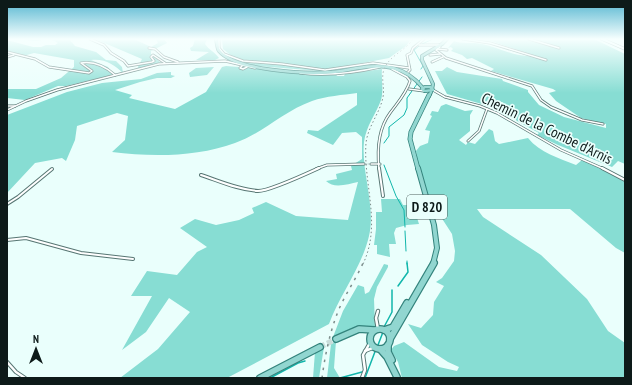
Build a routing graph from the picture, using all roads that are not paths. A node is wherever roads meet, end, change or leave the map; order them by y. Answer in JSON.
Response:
{"nodes":[{"id":1,"x":26,"y":57,"type":"edge"},
{"id":2,"x":117,"y":57,"type":"edge"},
{"id":3,"x":151,"y":57,"type":"edge"},
{"id":4,"x":156,"y":57,"type":"edge"},
{"id":5,"x":164,"y":57,"type":"edge"},
{"id":6,"x":226,"y":57,"type":"edge"},
{"id":7,"x":232,"y":57,"type":"edge"},
{"id":8,"x":407,"y":57,"type":"edge"},
{"id":9,"x":422,"y":57,"type":"edge"},
{"id":10,"x":443,"y":57,"type":"joint"},
{"id":11,"x":536,"y":57,"type":"edge"},
{"id":12,"x":546,"y":60,"type":"dead end"},
{"id":13,"x":251,"y":62,"type":"junction"},
{"id":14,"x":432,"y":62,"type":"dead end"},
{"id":15,"x":165,"y":63,"type":"junction"},
{"id":16,"x":179,"y":63,"type":"junction"},
{"id":17,"x":247,"y":64,"type":"dead end"},
{"id":18,"x":242,"y":66,"type":"dead end"},
{"id":19,"x":247,"y":67,"type":"junction"},
{"id":20,"x":409,"y":68,"type":"junction"},
{"id":21,"x":406,"y":73,"type":"junction"},
{"id":22,"x":115,"y":75,"type":"junction"},
{"id":23,"x":408,"y":89,"type":"junction"},
{"id":24,"x":427,"y":89,"type":"junction"},
{"id":25,"x":7,"y":106,"type":"edge"},
{"id":26,"x":16,"y":106,"type":"junction"},
{"id":27,"x":487,"y":108,"type":"junction"},
{"id":28,"x":7,"y":110,"type":"edge"},
{"id":29,"x":603,"y":124,"type":"dead end"},
{"id":30,"x":468,"y":141,"type":"dead end"},
{"id":31,"x":364,"y":164,"type":"tunnel mouth"},
{"id":32,"x":371,"y":164,"type":"tunnel mouth"},
{"id":33,"x":380,"y":164,"type":"junction"},
{"id":34,"x":52,"y":168,"type":"dead end"},
{"id":35,"x":201,"y":175,"type":"dead end"},
{"id":36,"x":625,"y":180,"type":"edge"},
{"id":37,"x":383,"y":196,"type":"dead end"},
{"id":38,"x":7,"y":204,"type":"edge"},
{"id":39,"x":7,"y":240,"type":"edge"},
{"id":40,"x":133,"y":259,"type":"dead end"},
{"id":41,"x":378,"y":311,"type":"dead end"},
{"id":42,"x":379,"y":330,"type":"junction"},
{"id":43,"x":353,"y":332,"type":"junction"},
{"id":44,"x":390,"y":338,"type":"junction"},
{"id":45,"x":336,"y":339,"type":"tunnel mouth"},
{"id":46,"x":370,"y":339,"type":"junction"},
{"id":47,"x":388,"y":345,"type":"junction"},
{"id":48,"x":320,"y":347,"type":"tunnel mouth"},
{"id":49,"x":377,"y":348,"type":"junction"},
{"id":50,"x":364,"y":352,"type":"junction"},
{"id":51,"x":7,"y":362,"type":"edge"},
{"id":52,"x":25,"y":378,"type":"edge"},
{"id":53,"x":260,"y":378,"type":"edge"},
{"id":54,"x":362,"y":378,"type":"edge"},
{"id":55,"x":397,"y":378,"type":"edge"}],
"edges":[{"from":1,"to":22,"type":"street"},
{"from":2,"to":3,"type":"street"},
{"from":4,"to":15,"type":"street"},
{"from":5,"to":16,"type":"street"},
{"from":6,"to":24,"type":"main road"},
{"from":7,"to":13,"type":"street"},
{"from":8,"to":20,"type":"street"},
{"from":9,"to":24,"type":"main road"},
{"from":10,"to":14,"type":"street"},
{"from":10,"to":29,"type":"street"},
{"from":11,"to":12,"type":"street"},
{"from":13,"to":17,"type":"street"},
{"from":13,"to":20,"type":"street"},
{"from":15,"to":16,"type":"street"},
{"from":15,"to":22,"type":"street"},
{"from":16,"to":19,"type":"street"},
{"from":18,"to":19,"type":"street"},
{"from":19,"to":21,"type":"street"},
{"from":20,"to":21,"type":"street"},
{"from":21,"to":23,"type":"street"},
{"from":22,"to":26,"type":"street"},
{"from":23,"to":24,"type":"street"},
{"from":23,"to":33,"type":"street"},
{"from":24,"to":27,"type":"street","name":"Chemin de la Combe d'Arnis"},
{"from":24,"to":42,"type":"main road","number":"D 820"},
{"from":24,"to":44,"type":"main road","number":"D 820"},
{"from":25,"to":26,"type":"street"},
{"from":26,"to":28,"type":"street"},
{"from":27,"to":30,"type":"street"},
{"from":27,"to":36,"type":"street","name":"Chemin de la Combe d'Arnis"},
{"from":31,"to":35,"type":"street"},
{"from":32,"to":33,"type":"street"},
{"from":33,"to":37,"type":"street"},
{"from":34,"to":38,"type":"street"},
{"from":39,"to":40,"type":"street"},
{"from":41,"to":42,"type":"street"},
{"from":42,"to":43,"type":"main road"},
{"from":42,"to":44,"type":"main road"},
{"from":42,"to":46,"type":"main road"},
{"from":43,"to":45,"type":"main road"},
{"from":43,"to":46,"type":"main road"},
{"from":44,"to":47,"type":"main road"},
{"from":46,"to":49,"type":"main road"},
{"from":46,"to":50,"type":"street"},
{"from":47,"to":49,"type":"main road"},
{"from":47,"to":55,"type":"main road"},
{"from":48,"to":53,"type":"main road"},
{"from":49,"to":50,"type":"street"},
{"from":49,"to":55,"type":"main road"},
{"from":50,"to":54,"type":"street"},
{"from":51,"to":52,"type":"street"}]}
